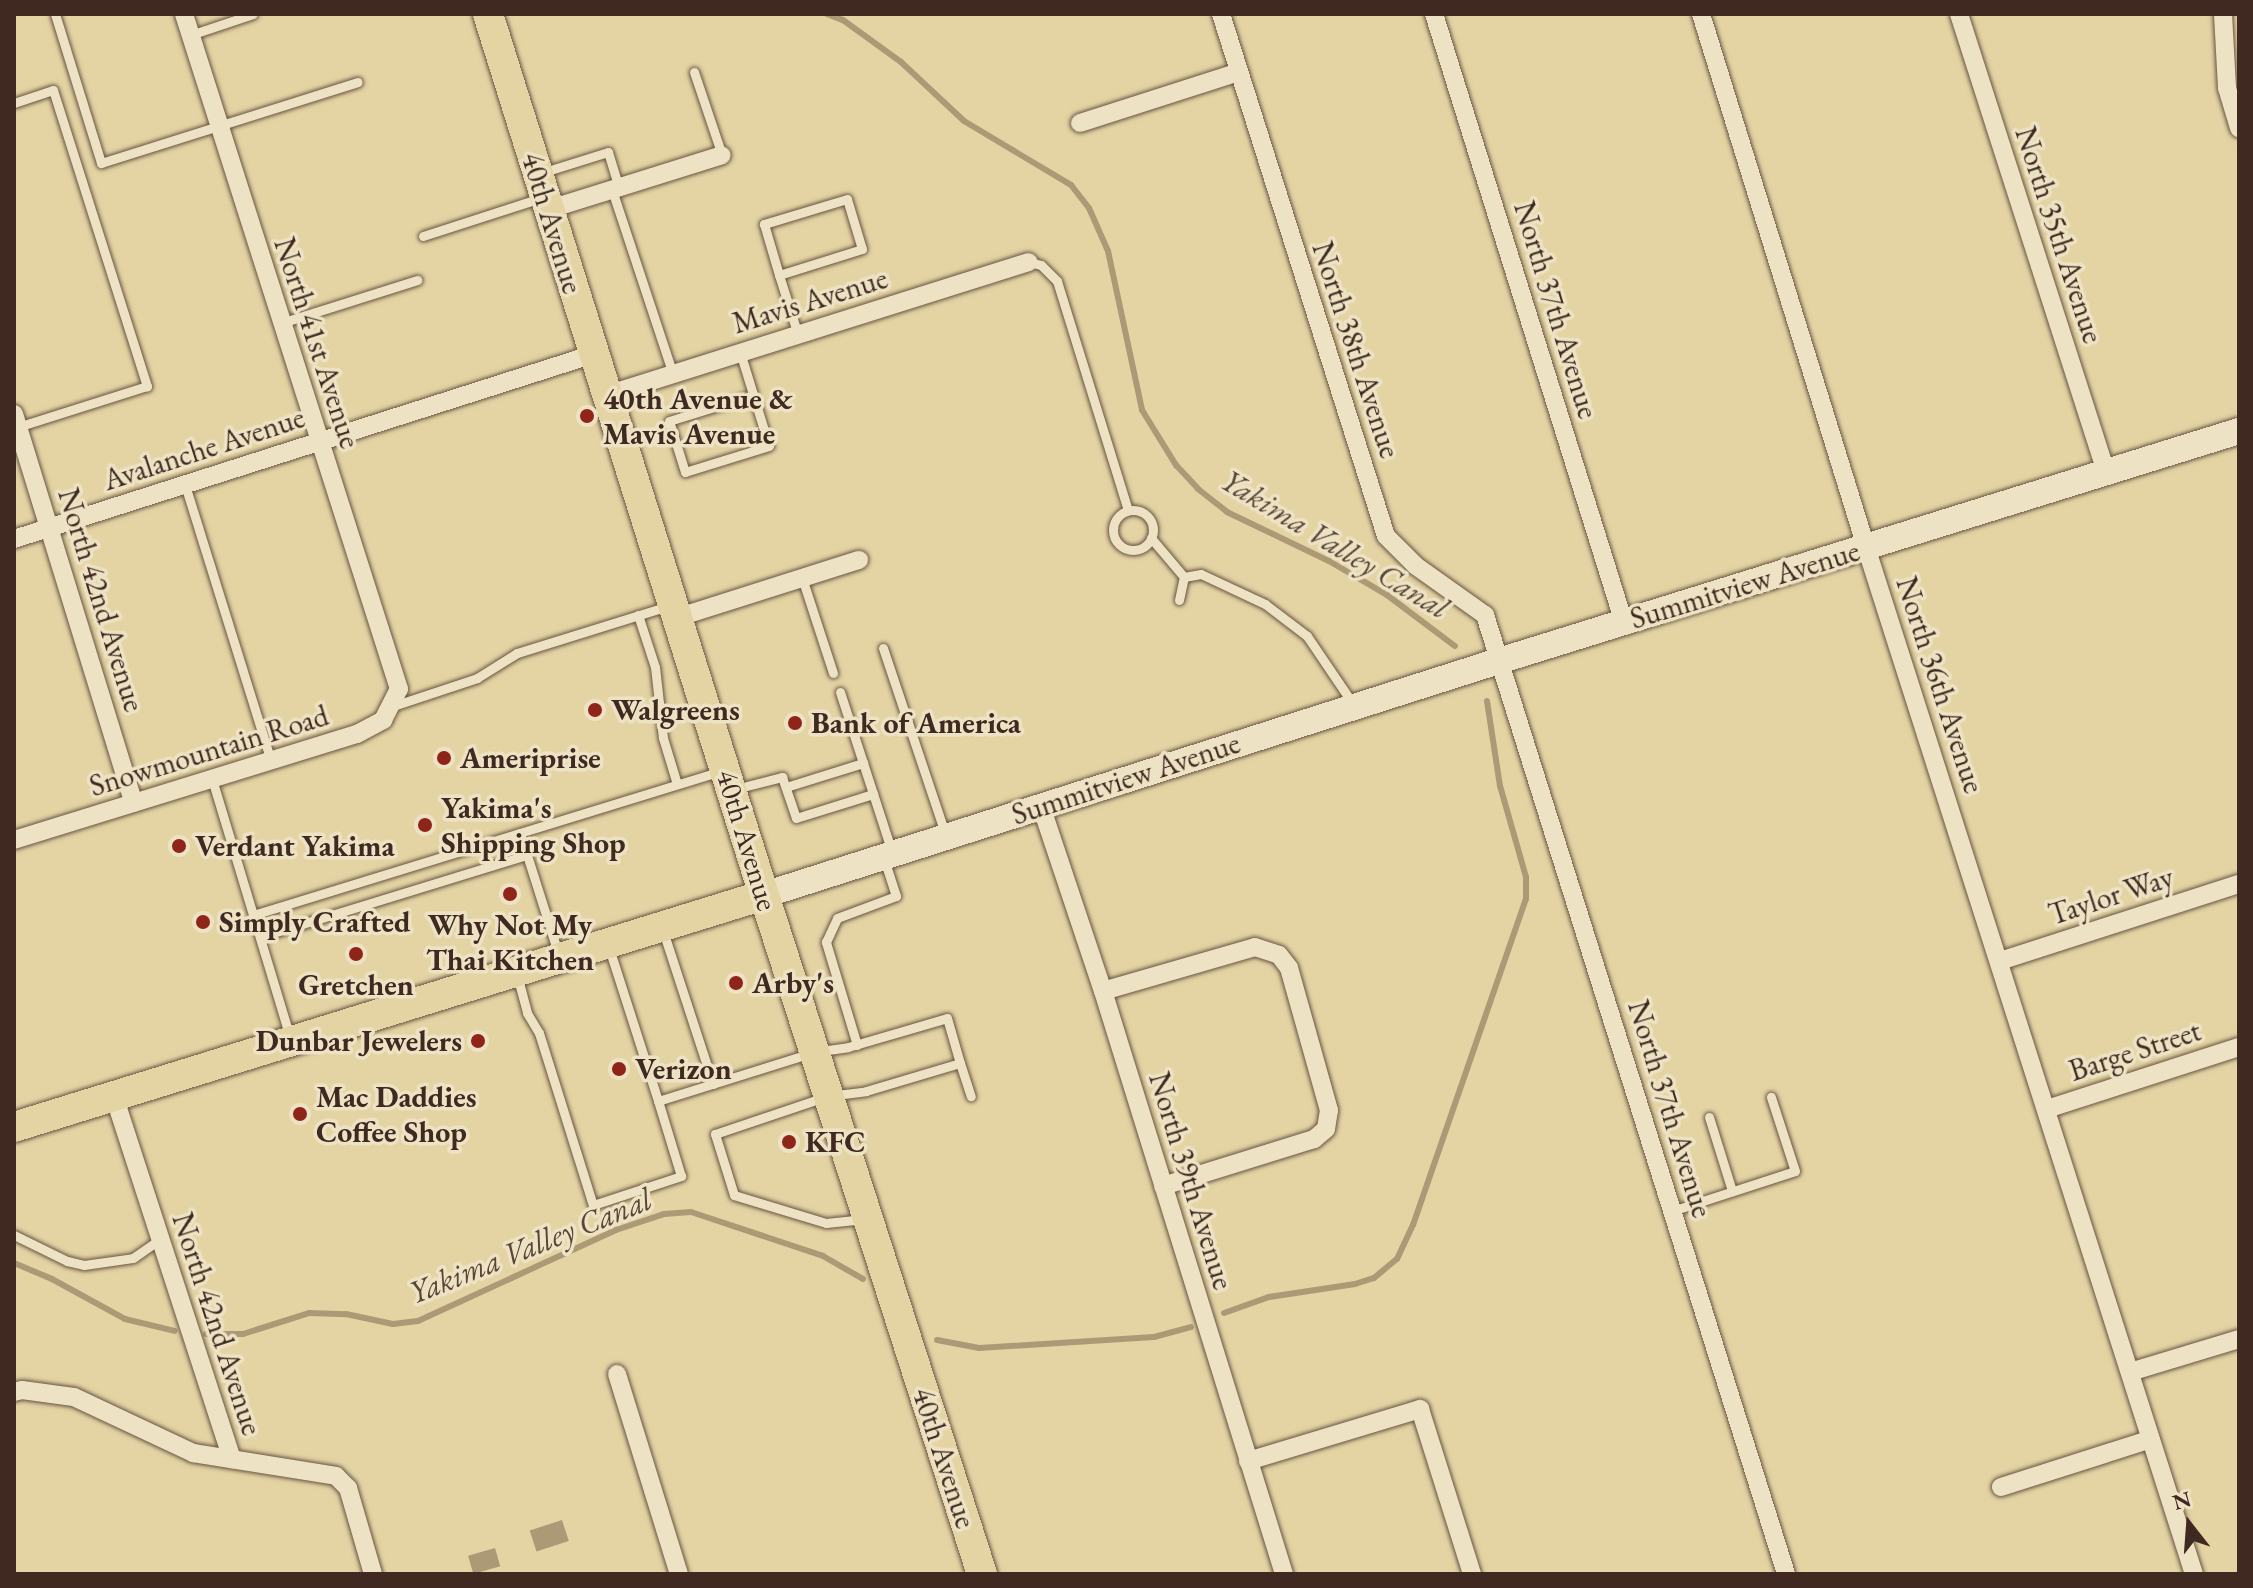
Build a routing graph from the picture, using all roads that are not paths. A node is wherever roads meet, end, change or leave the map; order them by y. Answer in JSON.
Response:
{"nodes":[{"id":1,"x":55,"y":14,"type":"edge"},
{"id":2,"x":184,"y":14,"type":"edge"},
{"id":3,"x":253,"y":14,"type":"edge"},
{"id":4,"x":488,"y":14,"type":"edge"},
{"id":5,"x":1221,"y":14,"type":"edge"},
{"id":6,"x":1434,"y":14,"type":"edge"},
{"id":7,"x":1701,"y":14,"type":"edge"},
{"id":8,"x":1959,"y":14,"type":"edge"},
{"id":9,"x":2223,"y":14,"type":"edge"},
{"id":10,"x":190,"y":35,"type":"junction"},
{"id":11,"x":694,"y":72,"type":"dead end"},
{"id":12,"x":1239,"y":72,"type":"junction"},
{"id":13,"x":358,"y":82,"type":"dead end"},
{"id":14,"x":14,"y":103,"type":"edge"},
{"id":15,"x":1080,"y":123,"type":"dead end"},
{"id":16,"x":219,"y":126,"type":"junction"},
{"id":17,"x":2239,"y":128,"type":"edge"},
{"id":18,"x":722,"y":155,"type":"joint"},
{"id":19,"x":615,"y":189,"type":"junction"},
{"id":20,"x":543,"y":194,"type":"junction"},
{"id":21,"x":423,"y":236,"type":"dead end"},
{"id":22,"x":1029,"y":262,"type":"joint"},
{"id":23,"x":779,"y":275,"type":"junction"},
{"id":24,"x":417,"y":280,"type":"dead end"},
{"id":25,"x":281,"y":323,"type":"junction"},
{"id":26,"x":798,"y":335,"type":"junction"},
{"id":27,"x":740,"y":352,"type":"junction"},
{"id":28,"x":594,"y":354,"type":"junction"},
{"id":29,"x":673,"y":374,"type":"junction"},
{"id":30,"x":607,"y":395,"type":"junction"},
{"id":31,"x":753,"y":395,"type":"junction"},
{"id":32,"x":16,"y":420,"type":"edge"},
{"id":33,"x":2239,"y":431,"type":"edge"},
{"id":34,"x":319,"y":442,"type":"junction"},
{"id":35,"x":2106,"y":472,"type":"junction"},
{"id":36,"x":185,"y":485,"type":"junction"},
{"id":37,"x":1128,"y":510,"type":"junction"},
{"id":38,"x":50,"y":528,"type":"junction"},
{"id":39,"x":1151,"y":538,"type":"junction"},
{"id":40,"x":14,"y":539,"type":"edge"},
{"id":41,"x":1866,"y":547,"type":"junction"},
{"id":42,"x":859,"y":560,"type":"dead end"},
{"id":43,"x":1184,"y":577,"type":"junction"},
{"id":44,"x":802,"y":578,"type":"junction"},
{"id":45,"x":1179,"y":600,"type":"dead end"},
{"id":46,"x":677,"y":610,"type":"junction"},
{"id":47,"x":638,"y":615,"type":"junction"},
{"id":48,"x":1624,"y":623,"type":"junction"},
{"id":49,"x":883,"y":648,"type":"dead end"},
{"id":50,"x":1500,"y":660,"type":"junction"},
{"id":51,"x":833,"y":673,"type":"dead end"},
{"id":52,"x":399,"y":689,"type":"joint"},
{"id":53,"x":840,"y":692,"type":"dead end"},
{"id":54,"x":392,"y":707,"type":"junction"},
{"id":55,"x":1354,"y":707,"type":"junction"},
{"id":56,"x":271,"y":761,"type":"junction"},
{"id":57,"x":863,"y":763,"type":"junction"},
{"id":58,"x":212,"y":779,"type":"junction"},
{"id":59,"x":729,"y":779,"type":"junction"},
{"id":60,"x":677,"y":784,"type":"junction"},
{"id":61,"x":786,"y":787,"type":"junction"},
{"id":62,"x":873,"y":794,"type":"junction"},
{"id":63,"x":134,"y":803,"type":"junction"},
{"id":64,"x":1041,"y":806,"type":"junction"},
{"id":65,"x":520,"y":833,"type":"junction"},
{"id":66,"x":946,"y":836,"type":"junction"},
{"id":67,"x":14,"y":840,"type":"edge"},
{"id":68,"x":527,"y":855,"type":"junction"},
{"id":69,"x":888,"y":855,"type":"junction"},
{"id":70,"x":2239,"y":884,"type":"edge"},
{"id":71,"x":764,"y":895,"type":"junction"},
{"id":72,"x":253,"y":915,"type":"junction"},
{"id":73,"x":662,"y":927,"type":"junction"},
{"id":74,"x":260,"y":937,"type":"junction"},
{"id":75,"x":607,"y":944,"type":"junction"},
{"id":76,"x":560,"y":958,"type":"junction"},
{"id":77,"x":2000,"y":961,"type":"junction"},
{"id":78,"x":516,"y":972,"type":"junction"},
{"id":79,"x":1103,"y":991,"type":"junction"},
{"id":80,"x":291,"y":1041,"type":"junction"},
{"id":81,"x":857,"y":1045,"type":"junction"},
{"id":82,"x":2239,"y":1047,"type":"edge"},
{"id":83,"x":814,"y":1052,"type":"junction"},
{"id":84,"x":960,"y":1063,"type":"junction"},
{"id":85,"x":713,"y":1084,"type":"junction"},
{"id":86,"x":114,"y":1096,"type":"junction"},
{"id":87,"x":828,"y":1096,"type":"junction"},
{"id":88,"x":971,"y":1096,"type":"dead end"},
{"id":89,"x":1771,"y":1097,"type":"dead end"},
{"id":90,"x":658,"y":1101,"type":"junction"},
{"id":91,"x":2047,"y":1109,"type":"junction"},
{"id":92,"x":1709,"y":1117,"type":"dead end"},
{"id":93,"x":14,"y":1127,"type":"edge"},
{"id":94,"x":1163,"y":1186,"type":"junction"},
{"id":95,"x":1732,"y":1191,"type":"junction"},
{"id":96,"x":1672,"y":1211,"type":"junction"},
{"id":97,"x":868,"y":1219,"type":"junction"},
{"id":98,"x":14,"y":1235,"type":"edge"},
{"id":99,"x":160,"y":1239,"type":"junction"},
{"id":100,"x":2239,"y":1339,"type":"edge"},
{"id":101,"x":2130,"y":1372,"type":"junction"},
{"id":102,"x":617,"y":1374,"type":"dead end"},
{"id":103,"x":14,"y":1392,"type":"edge"},
{"id":104,"x":2151,"y":1439,"type":"junction"},
{"id":105,"x":232,"y":1459,"type":"junction"},
{"id":106,"x":1248,"y":1461,"type":"junction"},
{"id":107,"x":2001,"y":1487,"type":"dead end"},
{"id":108,"x":373,"y":1574,"type":"edge"},
{"id":109,"x":679,"y":1574,"type":"edge"},
{"id":110,"x":982,"y":1574,"type":"edge"},
{"id":111,"x":1284,"y":1574,"type":"edge"},
{"id":112,"x":1472,"y":1574,"type":"edge"},
{"id":113,"x":1786,"y":1574,"type":"edge"},
{"id":114,"x":2194,"y":1574,"type":"edge"}],
"edges":[{"from":1,"to":16,"type":"lane"},
{"from":2,"to":10,"type":"street","name":"North 41st Avenue"},
{"from":3,"to":10,"type":"lane"},
{"from":4,"to":20,"type":"main road","name":"40th Avenue"},
{"from":5,"to":12,"type":"street","name":"North 38th Avenue"},
{"from":6,"to":48,"type":"street","name":"North 37th Avenue"},
{"from":7,"to":41,"type":"street","name":"North 36th Avenue"},
{"from":8,"to":35,"type":"street","name":"North 35th Avenue"},
{"from":9,"to":17,"type":"street"},
{"from":10,"to":16,"type":"street","name":"North 41st Avenue"},
{"from":11,"to":18,"type":"lane"},
{"from":12,"to":15,"type":"street"},
{"from":12,"to":50,"type":"street","name":"North 38th Avenue"},
{"from":13,"to":16,"type":"lane"},
{"from":14,"to":32,"type":"lane"},
{"from":16,"to":25,"type":"street","name":"North 41st Avenue"},
{"from":18,"to":19,"type":"street"},
{"from":19,"to":20,"type":"street"},
{"from":19,"to":20,"type":"lane"},
{"from":19,"to":29,"type":"lane"},
{"from":20,"to":21,"type":"lane"},
{"from":20,"to":28,"type":"main road","name":"40th Avenue"},
{"from":22,"to":26,"type":"street","name":"Mavis Avenue"},
{"from":22,"to":37,"type":"lane"},
{"from":23,"to":23,"type":"lane"},
{"from":23,"to":26,"type":"lane"},
{"from":24,"to":25,"type":"lane"},
{"from":25,"to":34,"type":"street","name":"North 41st Avenue"},
{"from":26,"to":27,"type":"street","name":"Mavis Avenue"},
{"from":27,"to":29,"type":"street","name":"Mavis Avenue"},
{"from":27,"to":31,"type":"lane"},
{"from":28,"to":30,"type":"main road","name":"40th Avenue"},
{"from":28,"to":34,"type":"street","name":"Avalanche Avenue"},
{"from":29,"to":30,"type":"street","name":"Mavis Avenue"},
{"from":30,"to":46,"type":"main road","name":"40th Avenue"},
{"from":31,"to":31,"type":"lane"},
{"from":32,"to":38,"type":"street","name":"North 42nd Avenue"},
{"from":33,"to":35,"type":"main road","name":"Summitview Avenue"},
{"from":34,"to":36,"type":"street","name":"Avalanche Avenue"},
{"from":34,"to":52,"type":"street","name":"North 41st Avenue"},
{"from":35,"to":41,"type":"main road","name":"Summitview Avenue"},
{"from":36,"to":38,"type":"street","name":"Avalanche Avenue"},
{"from":36,"to":56,"type":"lane"},
{"from":37,"to":39,"type":"lane"},
{"from":37,"to":39,"type":"lane"},
{"from":38,"to":40,"type":"street","name":"Avalanche Avenue"},
{"from":38,"to":63,"type":"street","name":"North 42nd Avenue"},
{"from":39,"to":43,"type":"lane"},
{"from":41,"to":48,"type":"main road","name":"Summitview Avenue"},
{"from":41,"to":77,"type":"street","name":"North 36th Avenue"},
{"from":42,"to":44,"type":"street"},
{"from":43,"to":45,"type":"lane"},
{"from":43,"to":55,"type":"lane"},
{"from":44,"to":46,"type":"street"},
{"from":44,"to":51,"type":"lane"},
{"from":46,"to":47,"type":"lane"},
{"from":46,"to":59,"type":"main road","name":"40th Avenue"},
{"from":47,"to":54,"type":"lane"},
{"from":47,"to":60,"type":"lane"},
{"from":48,"to":50,"type":"main road","name":"Summitview Avenue"},
{"from":49,"to":66,"type":"lane"},
{"from":50,"to":55,"type":"main road","name":"Summitview Avenue"},
{"from":50,"to":96,"type":"street","name":"North 37th Avenue"},
{"from":52,"to":54,"type":"street","name":"Snowmountain Road"},
{"from":53,"to":57,"type":"lane"},
{"from":54,"to":56,"type":"street","name":"Snowmountain Road"},
{"from":55,"to":64,"type":"main road","name":"Summitview Avenue"},
{"from":56,"to":58,"type":"street","name":"Snowmountain Road"},
{"from":57,"to":61,"type":"lane"},
{"from":57,"to":62,"type":"lane"},
{"from":58,"to":63,"type":"street","name":"Snowmountain Road"},
{"from":58,"to":72,"type":"lane"},
{"from":59,"to":60,"type":"lane"},
{"from":59,"to":61,"type":"lane"},
{"from":59,"to":71,"type":"main road","name":"40th Avenue"},
{"from":60,"to":65,"type":"lane"},
{"from":61,"to":62,"type":"lane"},
{"from":62,"to":69,"type":"lane"},
{"from":63,"to":67,"type":"street","name":"Snowmountain Road"},
{"from":64,"to":66,"type":"main road","name":"Summitview Avenue"},
{"from":64,"to":79,"type":"street","name":"North 39th Avenue"},
{"from":65,"to":68,"type":"lane"},
{"from":65,"to":72,"type":"lane"},
{"from":66,"to":69,"type":"main road","name":"Summitview Avenue"},
{"from":68,"to":74,"type":"lane"},
{"from":68,"to":76,"type":"lane"},
{"from":69,"to":71,"type":"main road","name":"Summitview Avenue"},
{"from":69,"to":81,"type":"lane"},
{"from":70,"to":77,"type":"street","name":"Taylor Way"},
{"from":71,"to":73,"type":"main road","name":"Summitview Avenue"},
{"from":71,"to":83,"type":"main road","name":"40th Avenue"},
{"from":72,"to":74,"type":"lane"},
{"from":73,"to":75,"type":"main road","name":"Summitview Avenue"},
{"from":73,"to":85,"type":"lane"},
{"from":74,"to":80,"type":"lane"},
{"from":75,"to":76,"type":"main road","name":"Summitview Avenue"},
{"from":75,"to":90,"type":"lane"},
{"from":76,"to":78,"type":"main road","name":"Summitview Avenue"},
{"from":77,"to":91,"type":"street","name":"North 36th Avenue"},
{"from":78,"to":80,"type":"main road","name":"Summitview Avenue"},
{"from":78,"to":90,"type":"lane"},
{"from":79,"to":94,"type":"street","name":"North 39th Avenue"},
{"from":79,"to":94,"type":"street"},
{"from":80,"to":86,"type":"main road","name":"Summitview Avenue"},
{"from":81,"to":83,"type":"lane"},
{"from":81,"to":84,"type":"lane"},
{"from":82,"to":91,"type":"street","name":"Barge Street"},
{"from":83,"to":85,"type":"lane"},
{"from":83,"to":87,"type":"main road","name":"40th Avenue"},
{"from":84,"to":87,"type":"lane"},
{"from":84,"to":88,"type":"lane"},
{"from":85,"to":90,"type":"lane"},
{"from":86,"to":93,"type":"main road","name":"Summitview Avenue"},
{"from":86,"to":99,"type":"street","name":"North 42nd Avenue"},
{"from":87,"to":97,"type":"main road","name":"40th Avenue"},
{"from":87,"to":97,"type":"lane"},
{"from":89,"to":95,"type":"lane"},
{"from":91,"to":101,"type":"street","name":"North 36th Avenue"},
{"from":92,"to":95,"type":"lane"},
{"from":94,"to":106,"type":"street","name":"North 39th Avenue"},
{"from":95,"to":96,"type":"lane"},
{"from":96,"to":113,"type":"street","name":"North 37th Avenue"},
{"from":97,"to":110,"type":"main road","name":"40th Avenue"},
{"from":98,"to":99,"type":"lane"},
{"from":99,"to":105,"type":"street","name":"North 42nd Avenue"},
{"from":100,"to":101,"type":"street"},
{"from":101,"to":104,"type":"street","name":"North 36th Avenue"},
{"from":102,"to":109,"type":"street"},
{"from":103,"to":105,"type":"street"},
{"from":104,"to":107,"type":"street"},
{"from":104,"to":114,"type":"street","name":"North 36th Avenue"},
{"from":105,"to":108,"type":"street","name":"North 42nd Avenue"},
{"from":106,"to":111,"type":"street","name":"North 39th Avenue"},
{"from":106,"to":112,"type":"street"}]}
